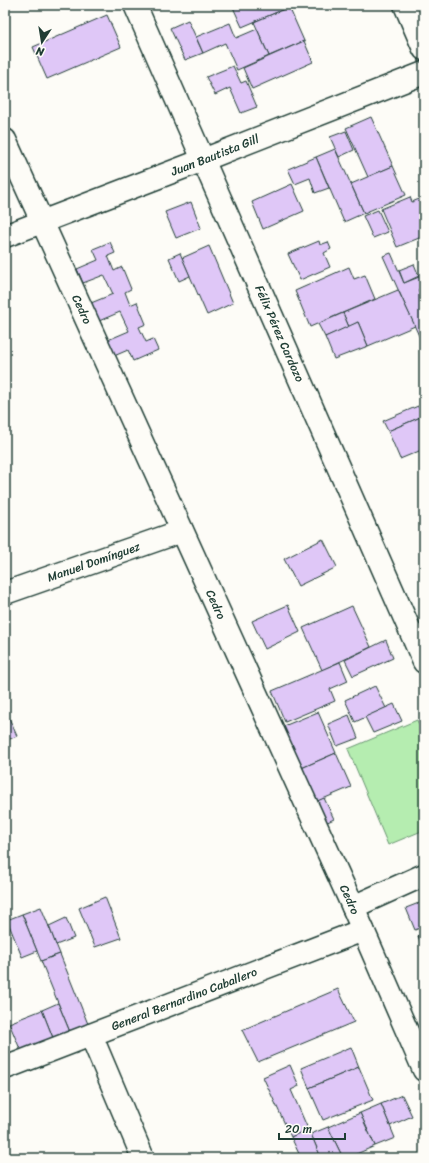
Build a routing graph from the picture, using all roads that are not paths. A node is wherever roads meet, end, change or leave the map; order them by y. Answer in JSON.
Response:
{"nodes":[{"id":1,"x":135,"y":5,"type":"edge"},
{"id":2,"x":405,"y":5,"type":"edge"},
{"id":3,"x":424,"y":48,"type":"edge"},
{"id":4,"x":424,"y":73,"type":"edge"},
{"id":5,"x":5,"y":140,"type":"edge"},
{"id":6,"x":203,"y":160,"type":"junction"},
{"id":7,"x":42,"y":222,"type":"junction"},
{"id":8,"x":5,"y":236,"type":"edge"},
{"id":9,"x":182,"y":531,"type":"junction"},
{"id":10,"x":5,"y":593,"type":"edge"},
{"id":11,"x":424,"y":662,"type":"edge"},
{"id":12,"x":424,"y":875,"type":"edge"},
{"id":13,"x":353,"y":907,"type":"junction"},
{"id":14,"x":363,"y":930,"type":"junction"},
{"id":15,"x":91,"y":1035,"type":"junction"},
{"id":16,"x":5,"y":1068,"type":"edge"},
{"id":17,"x":424,"y":1070,"type":"edge"},
{"id":18,"x":143,"y":1158,"type":"edge"}],
"edges":[{"from":1,"to":6,"type":"street","name":"Félix Pérez Cardozo"},
{"from":2,"to":3,"type":"street"},
{"from":4,"to":6,"type":"street","name":"Juan Bautista Gill"},
{"from":5,"to":7,"type":"street","name":"Cedro"},
{"from":6,"to":7,"type":"street","name":"Juan Bautista Gill"},
{"from":6,"to":11,"type":"street","name":"Félix Pérez Cardozo"},
{"from":7,"to":8,"type":"street","name":"Juan Bautista Gill"},
{"from":7,"to":9,"type":"street","name":"Cedro"},
{"from":9,"to":10,"type":"street","name":"Manuel Domínguez"},
{"from":9,"to":13,"type":"street","name":"Cedro"},
{"from":12,"to":13,"type":"street"},
{"from":13,"to":14,"type":"street","name":"Cedro"},
{"from":14,"to":15,"type":"street","name":"General Bernardino Caballero"},
{"from":14,"to":17,"type":"street","name":"Cedro"},
{"from":15,"to":16,"type":"street","name":"General Bernardino Caballero"},
{"from":15,"to":18,"type":"street"}]}
